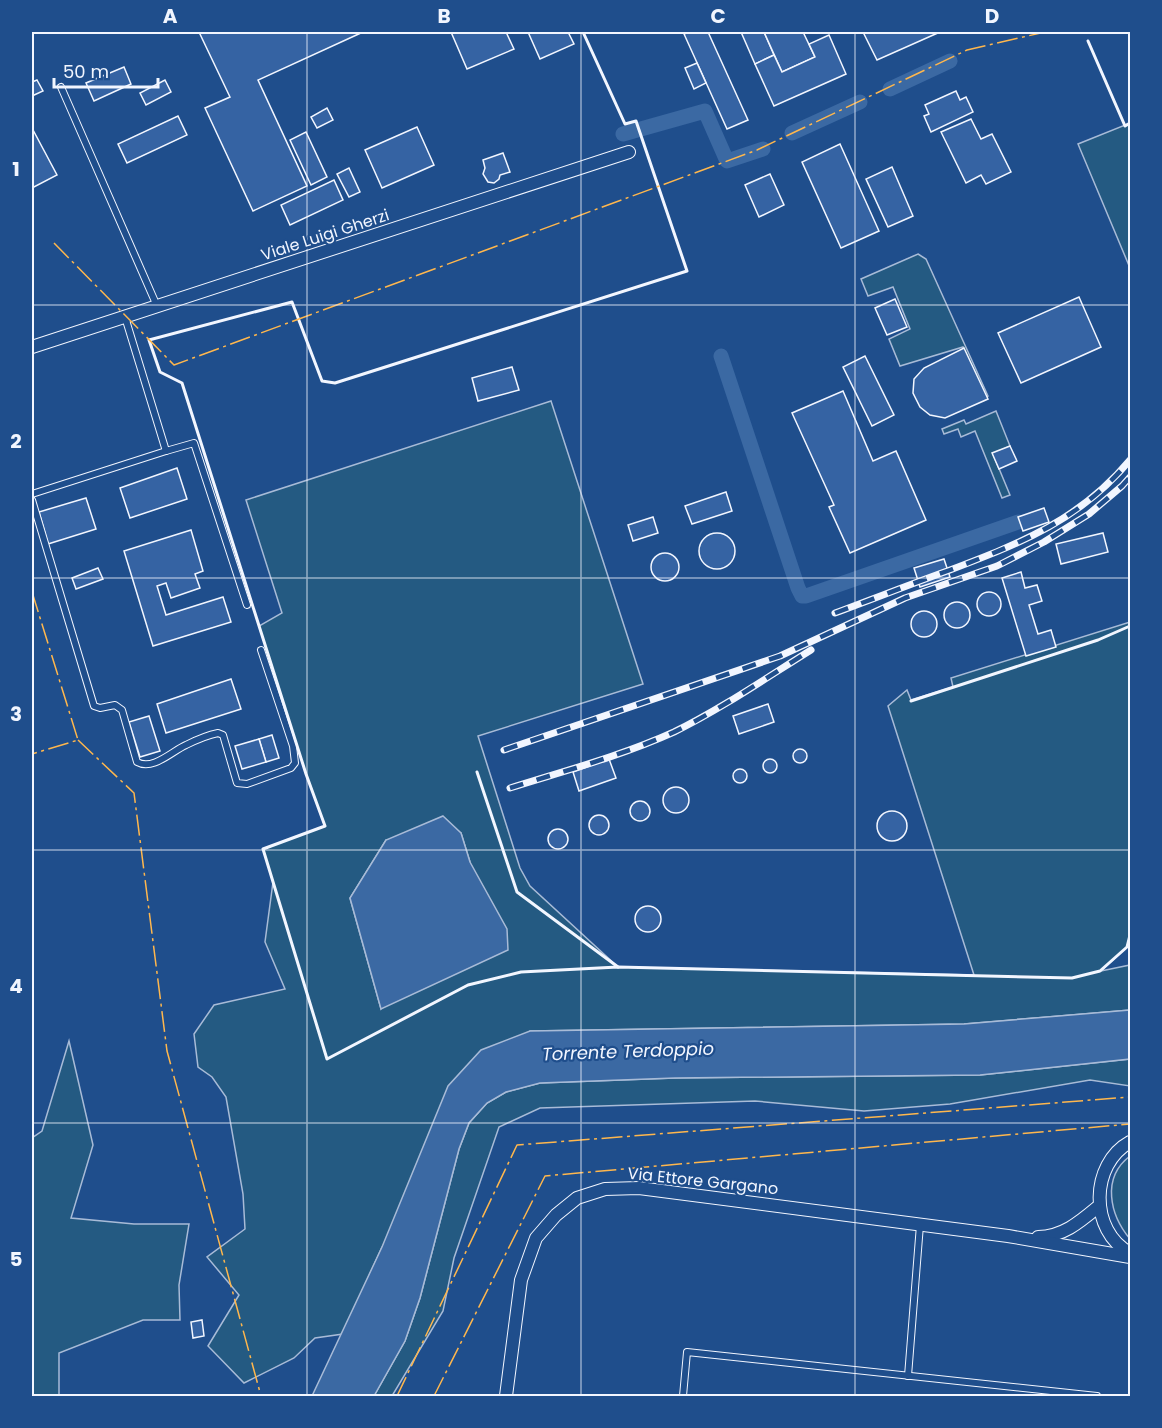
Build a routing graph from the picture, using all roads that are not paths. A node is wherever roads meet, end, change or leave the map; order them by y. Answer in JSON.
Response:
{"nodes":[{"id":1,"x":61,"y":87,"type":"dead end"},
{"id":2,"x":629,"y":152,"type":"dead end"},
{"id":3,"x":158,"y":307,"type":"junction"},
{"id":4,"x":124,"y":315,"type":"junction"},
{"id":5,"x":32,"y":347,"type":"edge"},
{"id":6,"x":166,"y":451,"type":"junction"},
{"id":7,"x":32,"y":494,"type":"edge"},
{"id":8,"x":32,"y":500,"type":"edge"},
{"id":9,"x":247,"y":605,"type":"dead end"},
{"id":10,"x":261,"y":650,"type":"dead end"},
{"id":11,"x":1131,"y":1142,"type":"edge"},
{"id":12,"x":1099,"y":1206,"type":"junction"},
{"id":13,"x":920,"y":1225,"type":"junction"},
{"id":14,"x":1008,"y":1236,"type":"junction"},
{"id":15,"x":1131,"y":1255,"type":"edge"},
{"id":16,"x":909,"y":1376,"type":"junction"},
{"id":17,"x":506,"y":1396,"type":"edge"},
{"id":18,"x":683,"y":1396,"type":"edge"},
{"id":19,"x":1097,"y":1396,"type":"edge"}],
"edges":[{"from":1,"to":3,"type":"lane"},
{"from":2,"to":3,"type":"street","name":"Viale Luigi Gherzi"},
{"from":3,"to":4,"type":"street","name":"Viale Luigi Gherzi"},
{"from":4,"to":5,"type":"street","name":"Viale Luigi Gherzi"},
{"from":4,"to":6,"type":"lane"},
{"from":6,"to":7,"type":"lane"},
{"from":6,"to":9,"type":"lane"},
{"from":8,"to":10,"type":"lane"},
{"from":11,"to":12,"type":"street"},
{"from":12,"to":14,"type":"street","name":"Via Ettore Gargano"},
{"from":12,"to":15,"type":"street"},
{"from":13,"to":14,"type":"street","name":"Via Ettore Gargano"},
{"from":13,"to":16,"type":"lane"},
{"from":13,"to":17,"type":"street","name":"Via Ettore Gargano"},
{"from":14,"to":15,"type":"street","name":"Via Ettore Gargano"},
{"from":16,"to":18,"type":"lane"},
{"from":16,"to":19,"type":"lane"}]}
